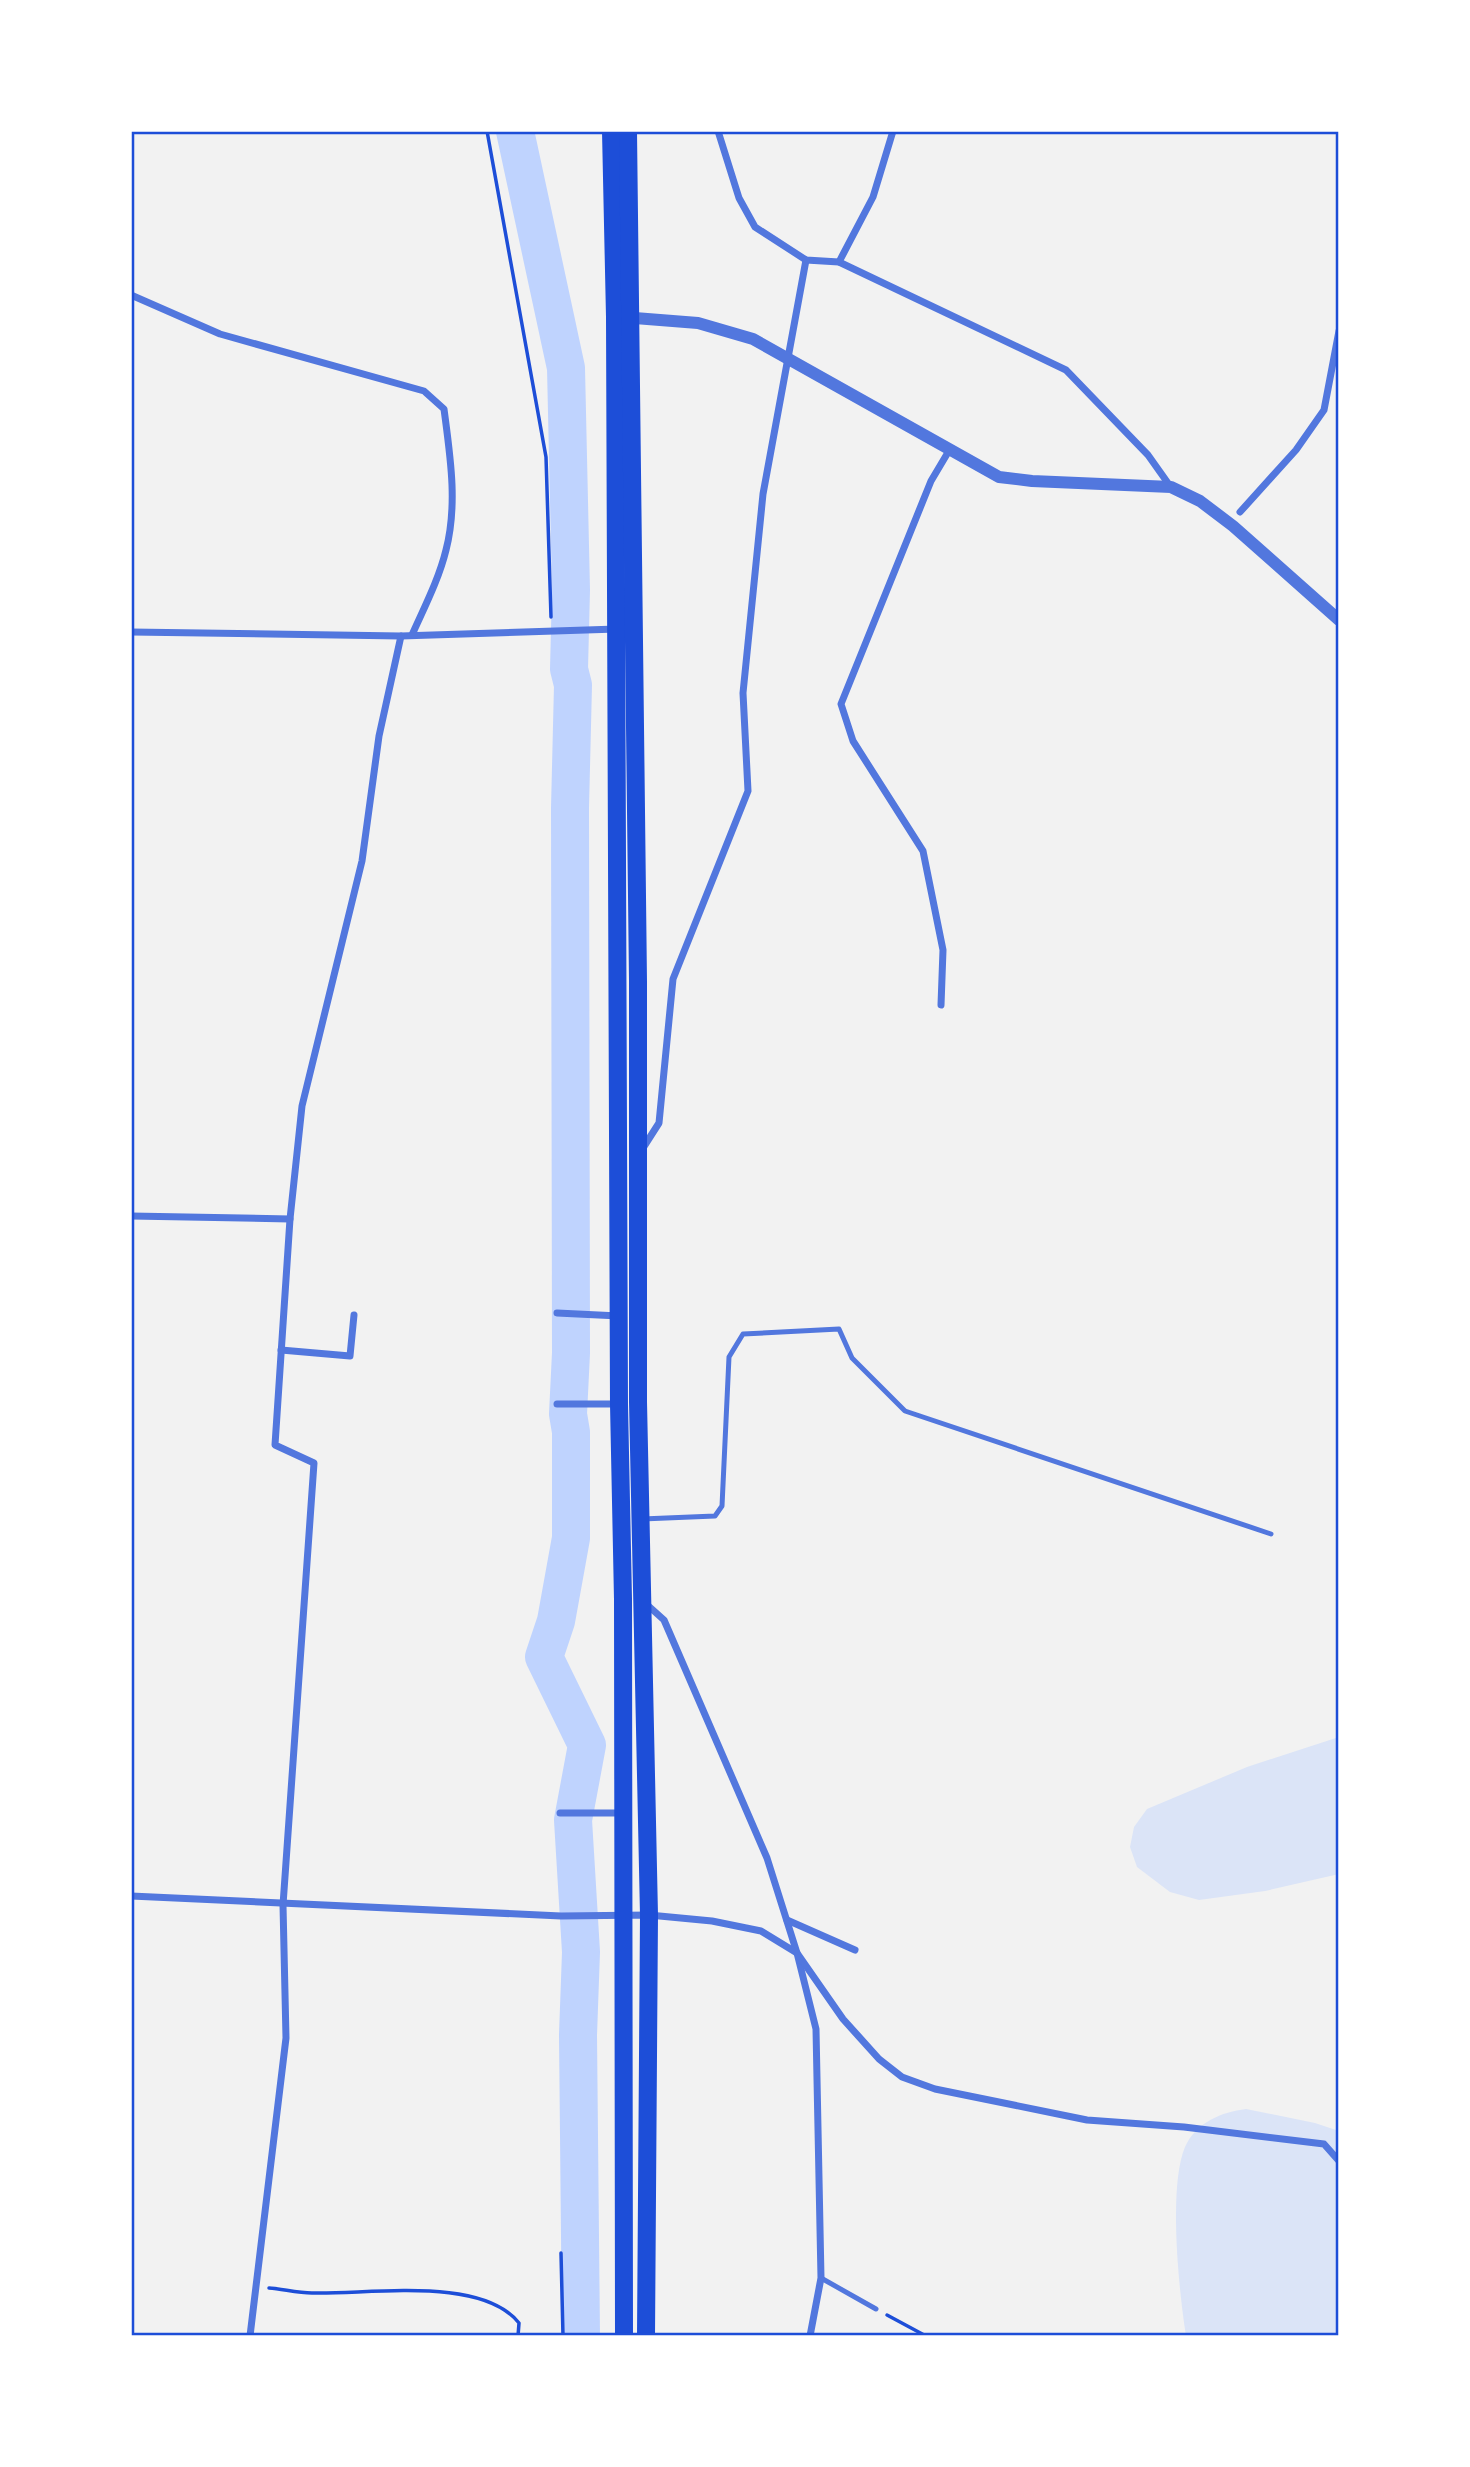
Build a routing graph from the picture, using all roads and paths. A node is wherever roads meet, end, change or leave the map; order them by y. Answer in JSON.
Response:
{"nodes":[{"id":1,"x":487,"y":131,"type":"edge"},
{"id":2,"x":611,"y":131,"type":"edge"},
{"id":3,"x":628,"y":131,"type":"edge"},
{"id":4,"x":718,"y":131,"type":"edge"},
{"id":5,"x":893,"y":131,"type":"edge"},
{"id":6,"x":806,"y":260,"type":"junction"},
{"id":7,"x":839,"y":262,"type":"junction"},
{"id":8,"x":131,"y":295,"type":"edge"},
{"id":9,"x":623,"y":317,"type":"junction"},
{"id":10,"x":1339,"y":331,"type":"edge"},
{"id":11,"x":786,"y":356,"type":"junction"},
{"id":12,"x":950,"y":449,"type":"junction"},
{"id":13,"x":1171,"y":487,"type":"junction"},
{"id":14,"x":1240,"y":513,"type":"dead end"},
{"id":15,"x":1339,"y":620,"type":"edge"},
{"id":16,"x":621,"y":629,"type":"junction"},
{"id":17,"x":551,"y":631,"type":"junction"},
{"id":18,"x":131,"y":632,"type":"edge"},
{"id":19,"x":412,"y":635,"type":"junction"},
{"id":20,"x":401,"y":636,"type":"junction"},
{"id":21,"x":941,"y":1005,"type":"dead end"},
{"id":22,"x":638,"y":1156,"type":"junction"},
{"id":23,"x":617,"y":1157,"type":"junction"},
{"id":24,"x":131,"y":1216,"type":"edge"},
{"id":25,"x":290,"y":1219,"type":"junction"},
{"id":26,"x":557,"y":1313,"type":"dead end"},
{"id":27,"x":354,"y":1315,"type":"dead end"},
{"id":28,"x":618,"y":1315,"type":"junction"},
{"id":29,"x":281,"y":1350,"type":"junction"},
{"id":30,"x":557,"y":1404,"type":"dead end"},
{"id":31,"x":618,"y":1404,"type":"junction"},
{"id":32,"x":642,"y":1519,"type":"junction"},
{"id":33,"x":622,"y":1522,"type":"junction"},
{"id":34,"x":1271,"y":1534,"type":"dead end"},
{"id":35,"x":644,"y":1602,"type":"junction"},
{"id":36,"x":560,"y":1813,"type":"dead end"},
{"id":37,"x":620,"y":1813,"type":"junction"},
{"id":38,"x":131,"y":1896,"type":"edge"},
{"id":39,"x":283,"y":1905,"type":"junction"},
{"id":40,"x":649,"y":1915,"type":"junction"},
{"id":41,"x":617,"y":1916,"type":"junction"},
{"id":42,"x":787,"y":1920,"type":"junction"},
{"id":43,"x":855,"y":1950,"type":"dead end"},
{"id":44,"x":797,"y":1953,"type":"junction"},
{"id":45,"x":1339,"y":2161,"type":"edge"},
{"id":46,"x":561,"y":2253,"type":"dead end"},
{"id":47,"x":821,"y":2278,"type":"junction"},
{"id":48,"x":256,"y":2288,"type":"junction"},
{"id":49,"x":876,"y":2309,"type":"joint"},
{"id":50,"x":250,"y":2336,"type":"edge"},
{"id":51,"x":519,"y":2336,"type":"edge"},
{"id":52,"x":563,"y":2336,"type":"edge"},
{"id":53,"x":624,"y":2336,"type":"edge"},
{"id":54,"x":646,"y":2336,"type":"edge"},
{"id":55,"x":810,"y":2336,"type":"edge"},
{"id":56,"x":926,"y":2336,"type":"edge"}],
"edges":[{"from":1,"to":17,"type":"path"},
{"from":2,"to":9,"type":"main road"},
{"from":3,"to":9,"type":"main road"},
{"from":4,"to":6,"type":"street"},
{"from":5,"to":7,"type":"street"},
{"from":6,"to":7,"type":"street"},
{"from":6,"to":11,"type":"street"},
{"from":7,"to":13,"type":"street"},
{"from":8,"to":19,"type":"street"},
{"from":9,"to":11,"type":"street"},
{"from":9,"to":16,"type":"main road"},
{"from":10,"to":14,"type":"street"},
{"from":11,"to":12,"type":"street"},
{"from":11,"to":22,"type":"street"},
{"from":12,"to":13,"type":"street"},
{"from":12,"to":21,"type":"street"},
{"from":13,"to":15,"type":"street"},
{"from":16,"to":17,"type":"street"},
{"from":16,"to":22,"type":"main road"},
{"from":16,"to":23,"type":"main road"},
{"from":17,"to":19,"type":"street"},
{"from":18,"to":20,"type":"street"},
{"from":19,"to":20,"type":"street"},
{"from":20,"to":25,"type":"street"},
{"from":22,"to":23,"type":"street"},
{"from":22,"to":32,"type":"main road"},
{"from":23,"to":28,"type":"main road"},
{"from":24,"to":25,"type":"street"},
{"from":25,"to":29,"type":"street"},
{"from":26,"to":28,"type":"street"},
{"from":27,"to":29,"type":"street"},
{"from":28,"to":31,"type":"main road"},
{"from":29,"to":39,"type":"street"},
{"from":30,"to":31,"type":"street"},
{"from":31,"to":33,"type":"main road"},
{"from":32,"to":33,"type":"lane"},
{"from":32,"to":34,"type":"lane"},
{"from":32,"to":35,"type":"main road"},
{"from":33,"to":37,"type":"main road"},
{"from":35,"to":40,"type":"main road"},
{"from":35,"to":42,"type":"street"},
{"from":36,"to":37,"type":"street"},
{"from":37,"to":41,"type":"main road"},
{"from":38,"to":39,"type":"street"},
{"from":39,"to":41,"type":"street"},
{"from":39,"to":48,"type":"street"},
{"from":40,"to":41,"type":"street"},
{"from":40,"to":44,"type":"street"},
{"from":40,"to":54,"type":"main road"},
{"from":41,"to":53,"type":"main road"},
{"from":42,"to":43,"type":"street"},
{"from":42,"to":44,"type":"street"},
{"from":44,"to":45,"type":"street"},
{"from":44,"to":47,"type":"street"},
{"from":46,"to":52,"type":"path"},
{"from":47,"to":49,"type":"lane"},
{"from":47,"to":55,"type":"street"},
{"from":48,"to":50,"type":"street"},
{"from":48,"to":51,"type":"path"},
{"from":49,"to":56,"type":"path"}]}
